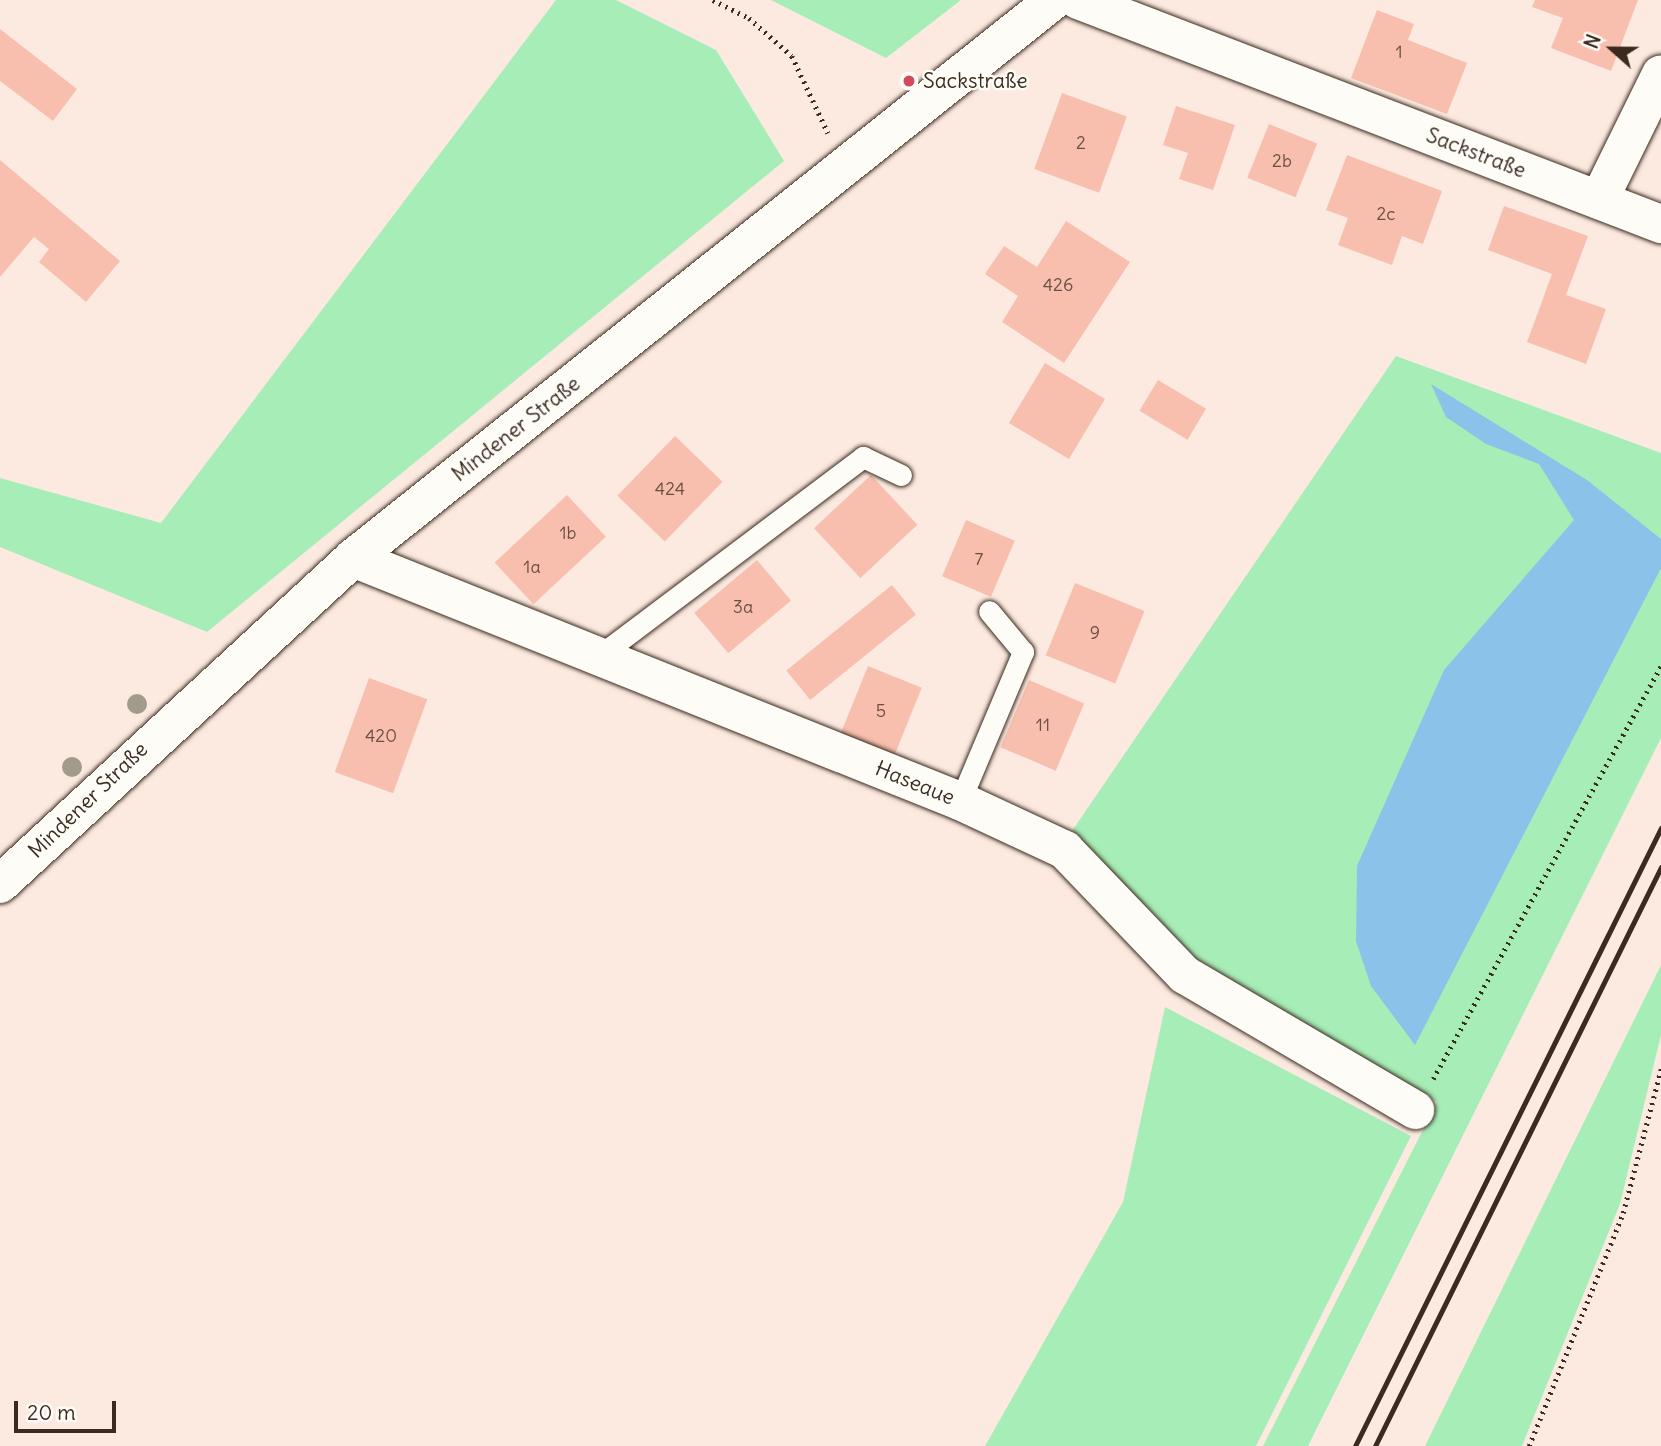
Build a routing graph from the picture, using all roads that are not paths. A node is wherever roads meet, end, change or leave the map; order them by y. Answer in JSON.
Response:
{"nodes":[{"id":1,"x":1054,"y":0,"type":"edge"},
{"id":2,"x":1078,"y":0,"type":"edge"},
{"id":3,"x":1661,"y":74,"type":"edge"},
{"id":4,"x":1599,"y":200,"type":"junction"},
{"id":5,"x":1661,"y":224,"type":"edge"},
{"id":6,"x":901,"y":475,"type":"dead end"},
{"id":7,"x":353,"y":558,"type":"junction"},
{"id":8,"x":989,"y":611,"type":"dead end"},
{"id":9,"x":599,"y":656,"type":"junction"},
{"id":10,"x":960,"y":801,"type":"junction"},
{"id":11,"x":0,"y":884,"type":"edge"},
{"id":12,"x":1415,"y":1110,"type":"road end"}],
"edges":[{"from":1,"to":7,"type":"street","name":"Mindener Straße"},
{"from":2,"to":4,"type":"street","name":"Sackstraße"},
{"from":3,"to":4,"type":"street"},
{"from":4,"to":5,"type":"street","name":"Sackstraße"},
{"from":6,"to":9,"type":"lane"},
{"from":7,"to":9,"type":"street","name":"Haseaue"},
{"from":7,"to":11,"type":"street","name":"Mindener Straße"},
{"from":8,"to":10,"type":"lane"},
{"from":9,"to":10,"type":"street","name":"Haseaue"},
{"from":10,"to":12,"type":"street","name":"Haseaue"}]}
